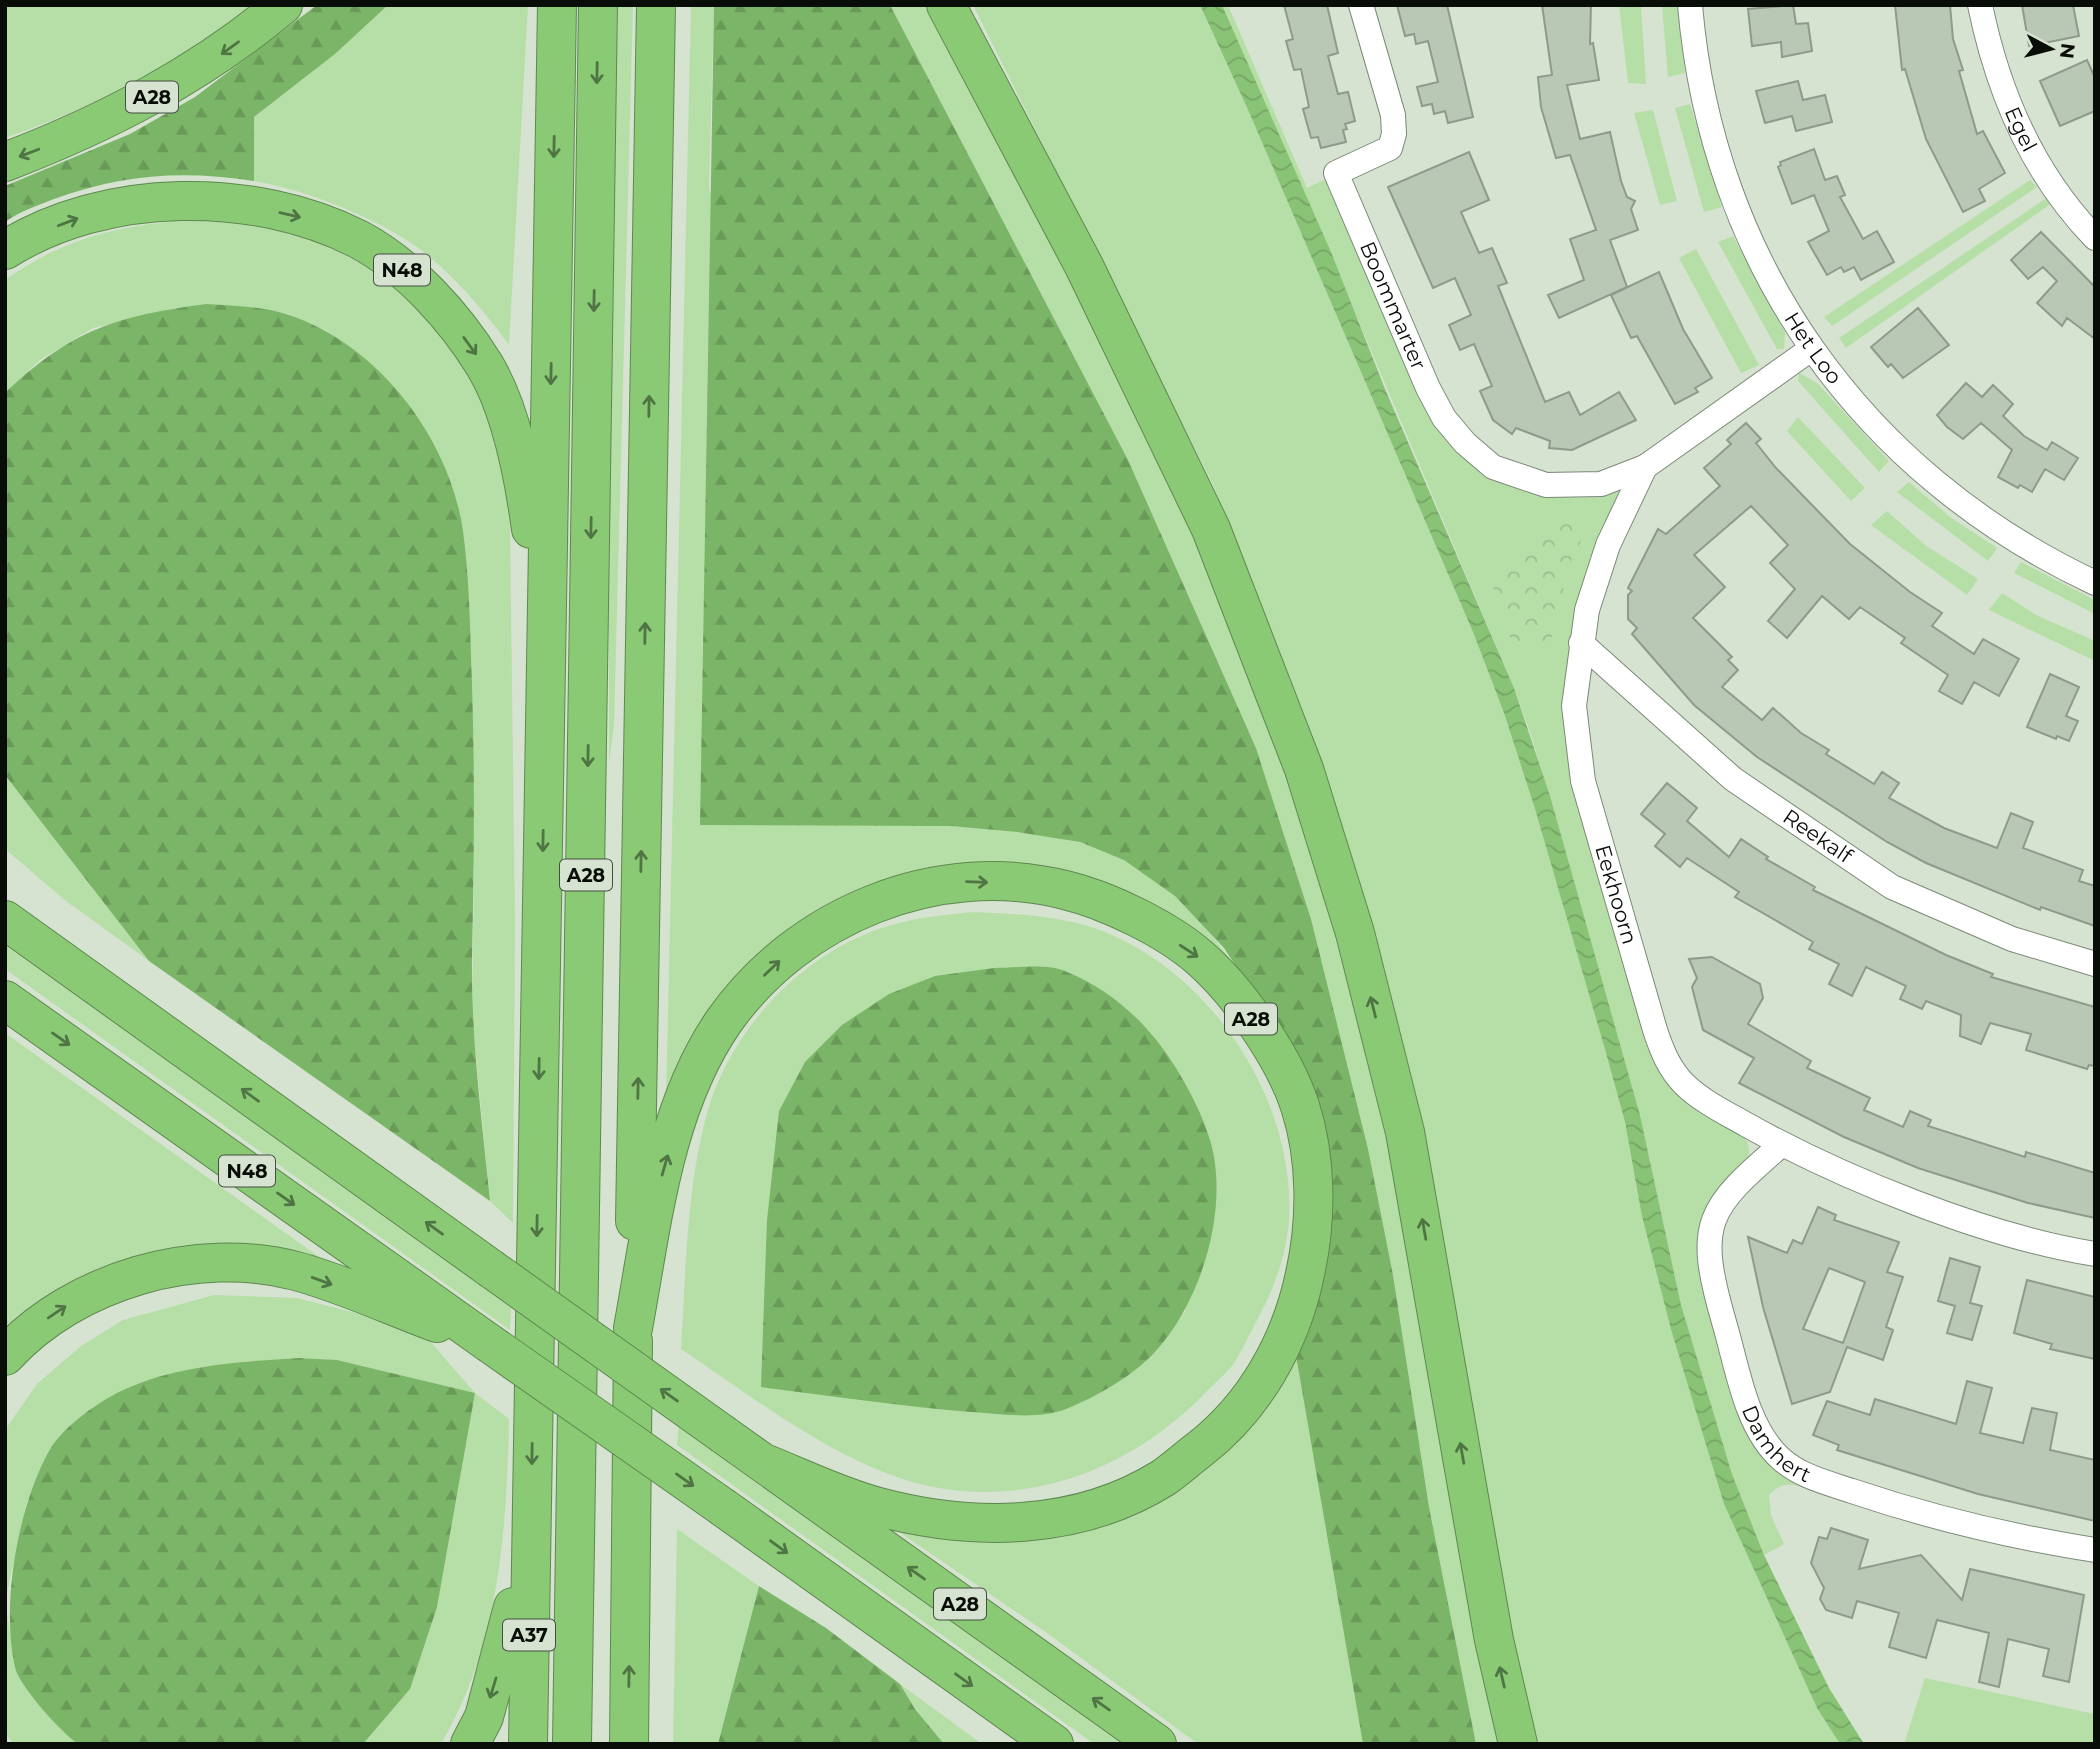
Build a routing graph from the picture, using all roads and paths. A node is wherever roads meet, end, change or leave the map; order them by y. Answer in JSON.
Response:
{"nodes":[{"id":1,"x":284,"y":5,"type":"edge"},
{"id":2,"x":556,"y":5,"type":"edge"},
{"id":3,"x":598,"y":5,"type":"edge"},
{"id":4,"x":656,"y":5,"type":"edge"},
{"id":5,"x":946,"y":5,"type":"edge"},
{"id":6,"x":1361,"y":5,"type":"edge"},
{"id":7,"x":1690,"y":5,"type":"edge"},
{"id":8,"x":1980,"y":5,"type":"edge"},
{"id":9,"x":5,"y":162,"type":"edge"},
{"id":10,"x":2095,"y":238,"type":"edge"},
{"id":11,"x":5,"y":250,"type":"edge"},
{"id":12,"x":1811,"y":349,"type":"junction"},
{"id":13,"x":1645,"y":467,"type":"junction"},
{"id":14,"x":2095,"y":583,"type":"edge"},
{"id":15,"x":1581,"y":643,"type":"junction"},
{"id":16,"x":546,"y":652,"type":"junction"},
{"id":17,"x":14,"y":923,"type":"edge"},
{"id":18,"x":2095,"y":964,"type":"edge"},
{"id":19,"x":5,"y":1000,"type":"edge"},
{"id":20,"x":1782,"y":1144,"type":"junction"},
{"id":21,"x":2095,"y":1254,"type":"edge"},
{"id":22,"x":633,"y":1328,"type":"junction"},
{"id":23,"x":489,"y":1343,"type":"junction"},
{"id":24,"x":5,"y":1356,"type":"edge"},
{"id":25,"x":764,"y":1463,"type":"junction"},
{"id":26,"x":531,"y":1526,"type":"junction"},
{"id":27,"x":2095,"y":1550,"type":"edge"},
{"id":28,"x":470,"y":1744,"type":"edge"},
{"id":29,"x":528,"y":1744,"type":"edge"},
{"id":30,"x":572,"y":1744,"type":"edge"},
{"id":31,"x":629,"y":1744,"type":"edge"},
{"id":32,"x":1054,"y":1744,"type":"edge"},
{"id":33,"x":1157,"y":1744,"type":"edge"},
{"id":34,"x":1518,"y":1744,"type":"edge"}],
"edges":[{"from":1,"to":9,"type":"highway","number":"A28","one_way":true},
{"from":2,"to":16,"type":"highway","number":"A28","one_way":true},
{"from":3,"to":30,"type":"highway","number":"A28","one_way":true},
{"from":22,"to":4,"type":"highway","number":"A28","one_way":true},
{"from":34,"to":5,"type":"highway","one_way":true},
{"from":6,"to":13,"type":"street","name":"Boommarter"},
{"from":7,"to":12,"type":"street","name":"Het Loo"},
{"from":8,"to":10,"type":"street","name":"Egel"},
{"from":11,"to":16,"type":"highway","number":"N48","one_way":true},
{"from":12,"to":13,"type":"street"},
{"from":12,"to":14,"type":"street","name":"Het Loo"},
{"from":13,"to":15,"type":"street","name":"Eekhoorn"},
{"from":15,"to":18,"type":"street","name":"Reekalf"},
{"from":15,"to":20,"type":"street","name":"Eekhoorn"},
{"from":16,"to":26,"type":"highway","number":"A28","one_way":true},
{"from":25,"to":17,"type":"highway","number":"A28","one_way":true,"bridge":true},
{"from":19,"to":23,"type":"highway","number":"N48","one_way":true},
{"from":20,"to":21,"type":"street","name":"Eekhoorn"},
{"from":20,"to":27,"type":"street","name":"Damhert"},
{"from":22,"to":25,"type":"highway","number":"A28","one_way":true},
{"from":31,"to":22,"type":"highway","number":"A28","one_way":true},
{"from":24,"to":23,"type":"highway","number":"A28","one_way":true},
{"from":23,"to":32,"type":"highway","number":"A28","one_way":true,"bridge":true},
{"from":33,"to":25,"type":"highway","number":"A28","one_way":true},
{"from":26,"to":28,"type":"highway","number":"A28","one_way":true},
{"from":26,"to":29,"type":"highway","number":"A37"}]}
